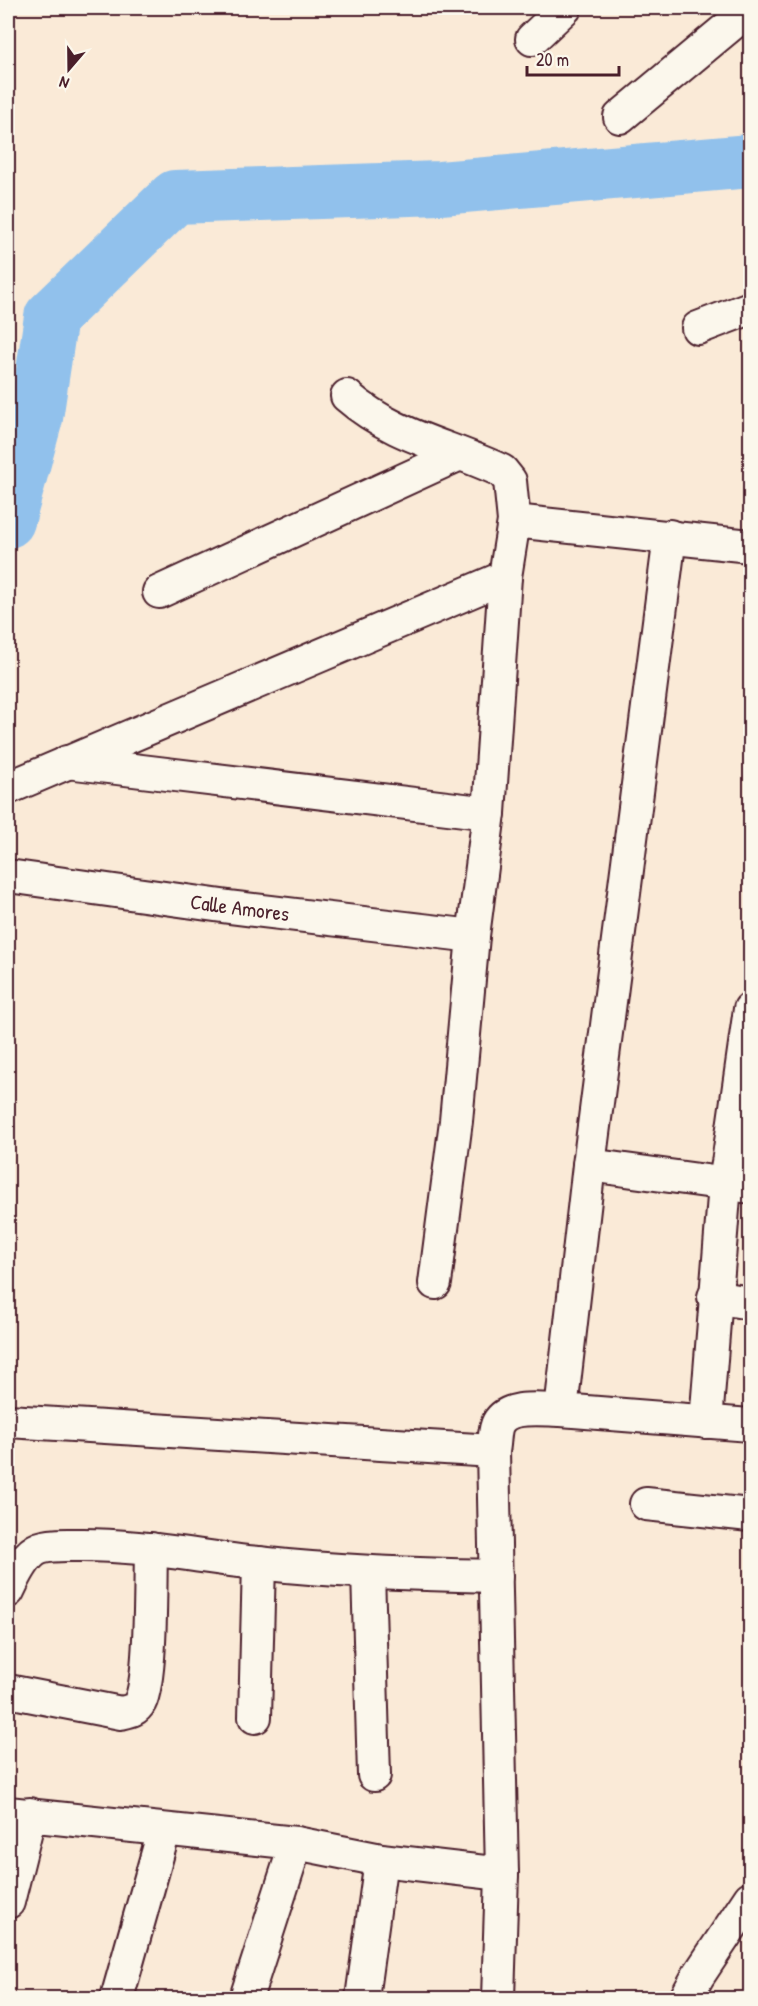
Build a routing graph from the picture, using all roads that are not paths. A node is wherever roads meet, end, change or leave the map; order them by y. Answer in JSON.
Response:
{"nodes":[{"id":1,"x":565,"y":8,"type":"edge"},
{"id":2,"x":750,"y":9,"type":"edge"},
{"id":3,"x":532,"y":39,"type":"dead end"},
{"id":4,"x":621,"y":117,"type":"dead end"},
{"id":5,"x":750,"y":308,"type":"edge"},
{"id":6,"x":698,"y":328,"type":"dead end"},
{"id":7,"x":347,"y":396,"type":"dead end"},
{"id":8,"x":460,"y":454,"type":"junction"},
{"id":9,"x":514,"y":521,"type":"junction"},
{"id":10,"x":670,"y":536,"type":"junction"},
{"id":11,"x":750,"y":546,"type":"edge"},
{"id":12,"x":505,"y":577,"type":"junction"},
{"id":13,"x":159,"y":592,"type":"dead end"},
{"id":14,"x":66,"y":761,"type":"junction"},
{"id":15,"x":8,"y":788,"type":"edge"},
{"id":16,"x":489,"y":813,"type":"junction"},
{"id":17,"x":8,"y":876,"type":"edge"},
{"id":18,"x":473,"y":936,"type":"junction"},
{"id":19,"x":750,"y":1009,"type":"edge"},
{"id":20,"x":747,"y":1055,"type":"edge"},
{"id":21,"x":589,"y":1165,"type":"junction"},
{"id":22,"x":738,"y":1186,"type":"edge"},
{"id":23,"x":435,"y":1283,"type":"dead end"},
{"id":24,"x":714,"y":1297,"type":"junction"},
{"id":25,"x":750,"y":1303,"type":"edge"},
{"id":26,"x":561,"y":1410,"type":"junction"},
{"id":27,"x":8,"y":1421,"type":"edge"},
{"id":28,"x":706,"y":1422,"type":"junction"},
{"id":29,"x":750,"y":1425,"type":"edge"},
{"id":30,"x":494,"y":1451,"type":"junction"},
{"id":31,"x":646,"y":1504,"type":"dead end"},
{"id":32,"x":750,"y":1515,"type":"edge"},
{"id":33,"x":151,"y":1549,"type":"junction"},
{"id":34,"x":260,"y":1563,"type":"junction"},
{"id":35,"x":368,"y":1573,"type":"junction"},
{"id":36,"x":496,"y":1576,"type":"junction"},
{"id":37,"x":8,"y":1591,"type":"edge"},
{"id":38,"x":8,"y":1691,"type":"edge"},
{"id":39,"x":255,"y":1717,"type":"dead end"},
{"id":40,"x":374,"y":1775,"type":"dead end"},
{"id":41,"x":19,"y":1814,"type":"edge"},
{"id":42,"x":164,"y":1831,"type":"junction"},
{"id":43,"x":296,"y":1843,"type":"junction"},
{"id":44,"x":381,"y":1860,"type":"junction"},
{"id":45,"x":502,"y":1874,"type":"junction"},
{"id":46,"x":750,"y":1898,"type":"edge"},
{"id":47,"x":8,"y":1902,"type":"edge"},
{"id":48,"x":117,"y":1998,"type":"edge"},
{"id":49,"x":246,"y":1998,"type":"edge"},
{"id":50,"x":362,"y":1998,"type":"edge"},
{"id":51,"x":498,"y":1998,"type":"edge"},
{"id":52,"x":686,"y":1998,"type":"edge"}],
"edges":[{"from":1,"to":3,"type":"street"},
{"from":2,"to":4,"type":"street"},
{"from":5,"to":6,"type":"street"},
{"from":7,"to":8,"type":"street"},
{"from":8,"to":9,"type":"street"},
{"from":8,"to":13,"type":"street"},
{"from":9,"to":10,"type":"street"},
{"from":9,"to":12,"type":"street"},
{"from":10,"to":11,"type":"street"},
{"from":10,"to":21,"type":"street"},
{"from":12,"to":14,"type":"street"},
{"from":12,"to":16,"type":"street"},
{"from":14,"to":15,"type":"street"},
{"from":14,"to":16,"type":"street"},
{"from":16,"to":18,"type":"street"},
{"from":17,"to":18,"type":"street","name":"Calle Amores"},
{"from":18,"to":23,"type":"street"},
{"from":19,"to":20,"type":"street"},
{"from":20,"to":22,"type":"street"},
{"from":21,"to":22,"type":"street"},
{"from":21,"to":26,"type":"street"},
{"from":22,"to":24,"type":"street"},
{"from":24,"to":25,"type":"street"},
{"from":24,"to":28,"type":"street"},
{"from":26,"to":28,"type":"street"},
{"from":26,"to":30,"type":"street"},
{"from":27,"to":30,"type":"street"},
{"from":28,"to":29,"type":"street"},
{"from":30,"to":36,"type":"street"},
{"from":31,"to":32,"type":"street"},
{"from":33,"to":34,"type":"street"},
{"from":33,"to":37,"type":"street"},
{"from":33,"to":38,"type":"street"},
{"from":34,"to":35,"type":"street"},
{"from":34,"to":39,"type":"street"},
{"from":35,"to":36,"type":"street"},
{"from":35,"to":40,"type":"street"},
{"from":36,"to":45,"type":"street"},
{"from":41,"to":42,"type":"street"},
{"from":41,"to":47,"type":"street"},
{"from":42,"to":43,"type":"street"},
{"from":42,"to":48,"type":"street"},
{"from":43,"to":44,"type":"street"},
{"from":43,"to":49,"type":"street"},
{"from":44,"to":45,"type":"street"},
{"from":44,"to":50,"type":"street"},
{"from":45,"to":51,"type":"street"},
{"from":46,"to":52,"type":"street"}]}
